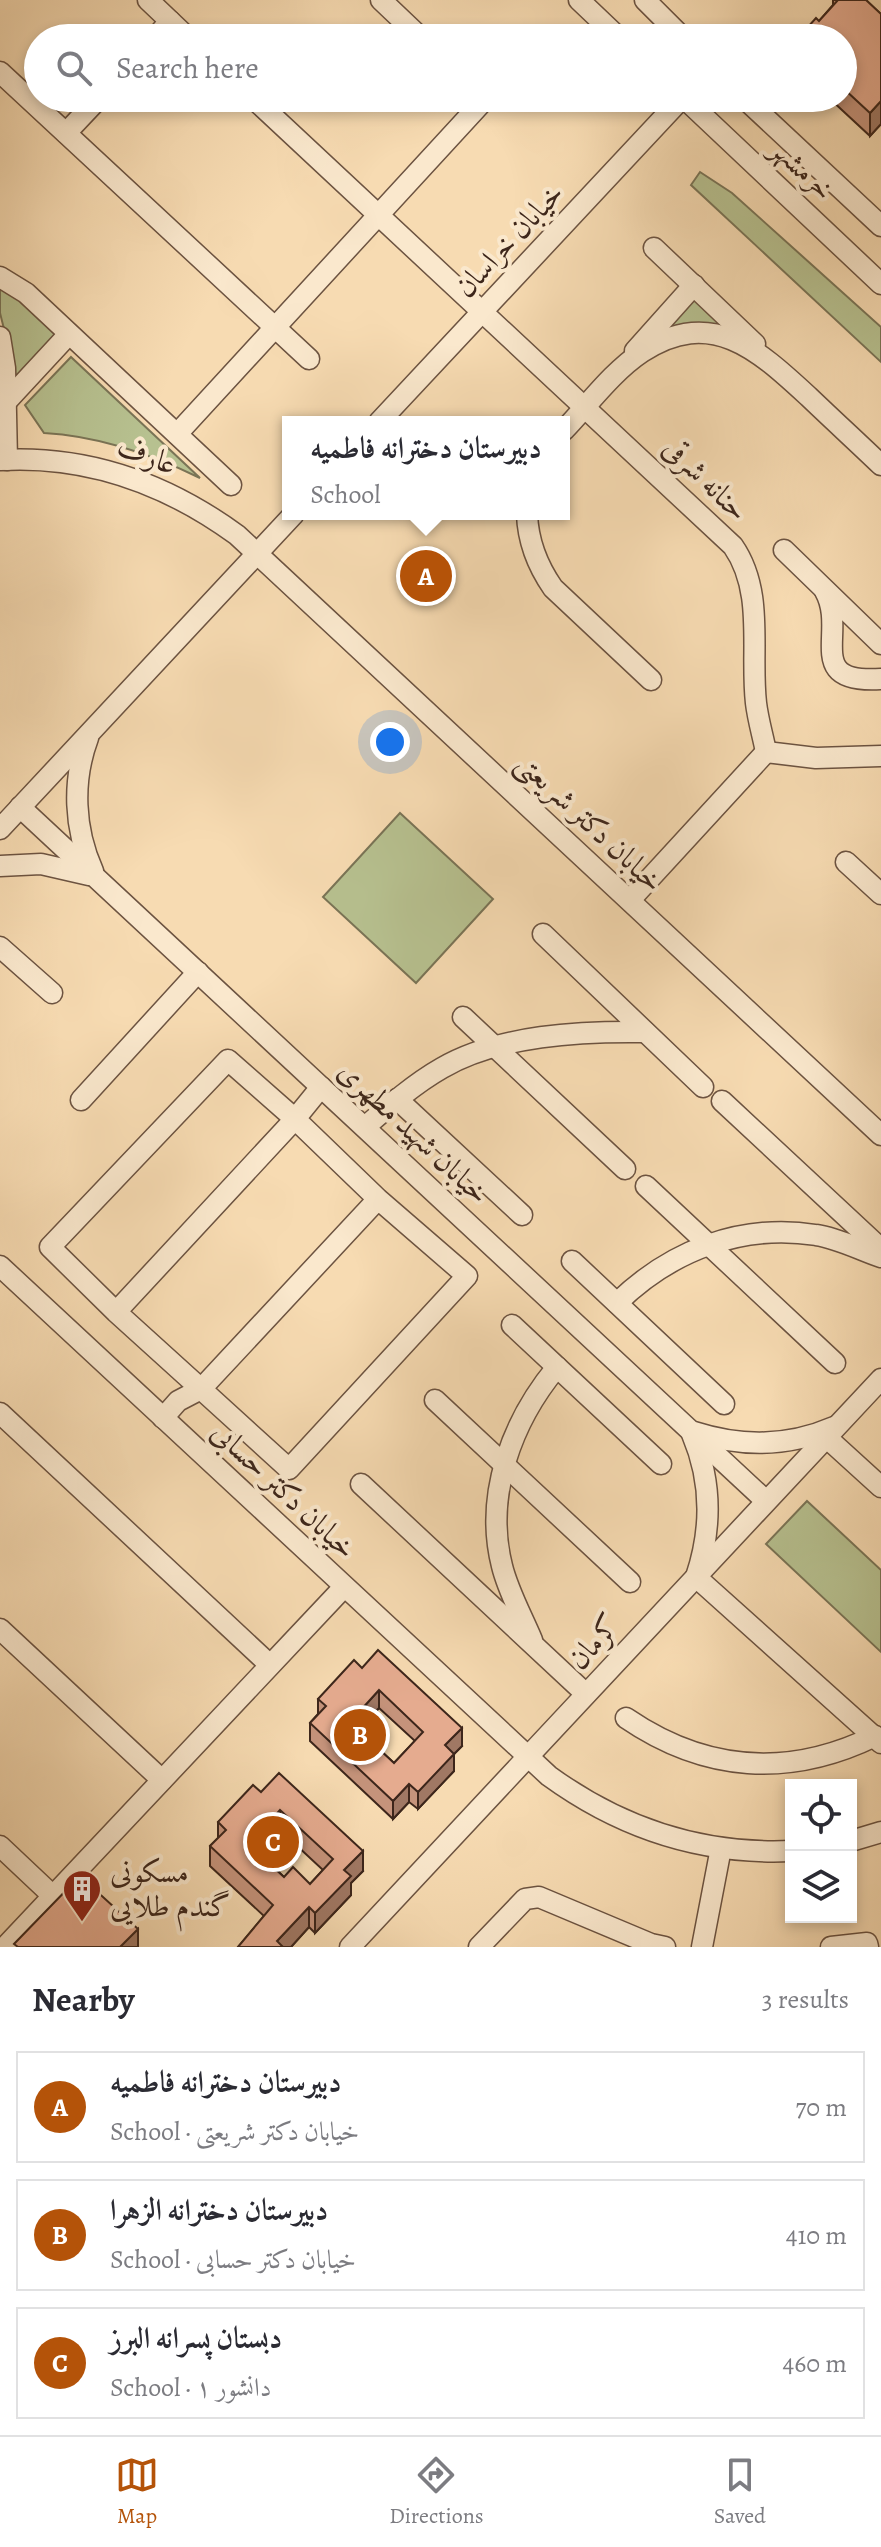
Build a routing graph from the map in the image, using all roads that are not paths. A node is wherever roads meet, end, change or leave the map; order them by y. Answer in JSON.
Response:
{"nodes":[{"id":1,"x":148,"y":0,"type":"edge"},
{"id":2,"x":381,"y":0,"type":"edge"},
{"id":3,"x":579,"y":0,"type":"edge"},
{"id":4,"x":645,"y":0,"type":"edge"},
{"id":5,"x":170,"y":21,"type":"junction"},
{"id":6,"x":167,"y":24,"type":"edge"},
{"id":7,"x":173,"y":24,"type":"edge"},
{"id":8,"x":406,"y":24,"type":"edge"},
{"id":9,"x":604,"y":24,"type":"edge"},
{"id":10,"x":669,"y":24,"type":"edge"},
{"id":11,"x":0,"y":72,"type":"edge"},
{"id":12,"x":24,"y":94,"type":"edge"},
{"id":13,"x":43,"y":112,"type":"edge"},
{"id":14,"x":86,"y":112,"type":"edge"},
{"id":15,"x":268,"y":112,"type":"edge"},
{"id":16,"x":473,"y":112,"type":"edge"},
{"id":17,"x":670,"y":112,"type":"edge"},
{"id":18,"x":698,"y":112,"type":"edge"},
{"id":19,"x":759,"y":112,"type":"edge"},
{"id":20,"x":66,"y":133,"type":"junction"},
{"id":21,"x":379,"y":215,"type":"junction"},
{"id":22,"x":881,"y":226,"type":"edge"},
{"id":23,"x":654,"y":248,"type":"dead end"},
{"id":24,"x":0,"y":277,"type":"edge"},
{"id":25,"x":881,"y":284,"type":"edge"},
{"id":26,"x":694,"y":285,"type":"junction"},
{"id":27,"x":483,"y":311,"type":"junction"},
{"id":28,"x":275,"y":328,"type":"junction"},
{"id":29,"x":69,"y":334,"type":"junction"},
{"id":30,"x":0,"y":337,"type":"edge"},
{"id":31,"x":309,"y":359,"type":"dead end"},
{"id":32,"x":768,"y":359,"type":"junction"},
{"id":33,"x":620,"y":370,"type":"junction"},
{"id":34,"x":6,"y":402,"type":"junction"},
{"id":35,"x":586,"y":407,"type":"junction"},
{"id":36,"x":385,"y":416,"type":"edge"},
{"id":37,"x":570,"y":424,"type":"edge"},
{"id":38,"x":177,"y":434,"type":"junction"},
{"id":39,"x":4,"y":460,"type":"edge"},
{"id":40,"x":881,"y":465,"type":"edge"},
{"id":41,"x":231,"y":485,"type":"dead end"},
{"id":42,"x":288,"y":520,"type":"edge"},
{"id":43,"x":528,"y":520,"type":"edge"},
{"id":44,"x":784,"y":550,"type":"dead end"},
{"id":45,"x":258,"y":553,"type":"junction"},
{"id":46,"x":842,"y":617,"type":"junction"},
{"id":47,"x":878,"y":636,"type":"edge"},
{"id":48,"x":881,"y":679,"type":"edge"},
{"id":49,"x":651,"y":680,"type":"dead end"},
{"id":50,"x":91,"y":731,"type":"junction"},
{"id":51,"x":766,"y":752,"type":"junction"},
{"id":52,"x":881,"y":756,"type":"edge"},
{"id":53,"x":8,"y":813,"type":"edge"},
{"id":54,"x":846,"y":862,"type":"dead end"},
{"id":55,"x":0,"y":866,"type":"edge"},
{"id":56,"x":97,"y":878,"type":"junction"},
{"id":57,"x":881,"y":894,"type":"edge"},
{"id":58,"x":630,"y":900,"type":"junction"},
{"id":59,"x":543,"y":934,"type":"dead end"},
{"id":60,"x":0,"y":947,"type":"edge"},
{"id":61,"x":198,"y":972,"type":"junction"},
{"id":62,"x":52,"y":993,"type":"dead end"},
{"id":63,"x":608,"y":997,"type":"junction"},
{"id":64,"x":463,"y":1017,"type":"dead end"},
{"id":65,"x":602,"y":1031,"type":"junction"},
{"id":66,"x":645,"y":1032,"type":"junction"},
{"id":67,"x":495,"y":1047,"type":"junction"},
{"id":68,"x":321,"y":1087,"type":"junction"},
{"id":69,"x":703,"y":1087,"type":"dead end"},
{"id":70,"x":397,"y":1099,"type":"junction"},
{"id":71,"x":81,"y":1100,"type":"dead end"},
{"id":72,"x":722,"y":1101,"type":"dead end"},
{"id":73,"x":295,"y":1119,"type":"junction"},
{"id":74,"x":365,"y":1127,"type":"junction"},
{"id":75,"x":881,"y":1135,"type":"edge"},
{"id":76,"x":625,"y":1169,"type":"dead end"},
{"id":77,"x":646,"y":1186,"type":"dead end"},
{"id":78,"x":378,"y":1199,"type":"junction"},
{"id":79,"x":829,"y":1200,"type":"junction"},
{"id":80,"x":522,"y":1215,"type":"dead end"},
{"id":81,"x":820,"y":1235,"type":"junction"},
{"id":82,"x":708,"y":1244,"type":"junction"},
{"id":83,"x":881,"y":1249,"type":"edge"},
{"id":84,"x":881,"y":1257,"type":"edge"},
{"id":85,"x":572,"y":1261,"type":"dead end"},
{"id":86,"x":0,"y":1266,"type":"edge"},
{"id":87,"x":617,"y":1303,"type":"junction"},
{"id":88,"x":116,"y":1312,"type":"junction"},
{"id":89,"x":512,"y":1325,"type":"dead end"},
{"id":90,"x":835,"y":1363,"type":"dead end"},
{"id":91,"x":557,"y":1367,"type":"junction"},
{"id":92,"x":881,"y":1379,"type":"edge"},
{"id":93,"x":201,"y":1389,"type":"junction"},
{"id":94,"x":435,"y":1400,"type":"dead end"},
{"id":95,"x":724,"y":1404,"type":"dead end"},
{"id":96,"x":0,"y":1413,"type":"edge"},
{"id":97,"x":163,"y":1418,"type":"junction"},
{"id":98,"x":690,"y":1430,"type":"junction"},
{"id":99,"x":832,"y":1431,"type":"junction"},
{"id":100,"x":661,"y":1464,"type":"dead end"},
{"id":101,"x":504,"y":1465,"type":"junction"},
{"id":102,"x":361,"y":1484,"type":"dead end"},
{"id":103,"x":881,"y":1487,"type":"edge"},
{"id":104,"x":766,"y":1501,"type":"junction"},
{"id":105,"x":502,"y":1568,"type":"junction"},
{"id":106,"x":696,"y":1577,"type":"junction"},
{"id":107,"x":630,"y":1582,"type":"dead end"},
{"id":108,"x":344,"y":1587,"type":"junction"},
{"id":109,"x":472,"y":1588,"type":"junction"},
{"id":110,"x":0,"y":1629,"type":"edge"},
{"id":111,"x":535,"y":1647,"type":"junction"},
{"id":112,"x":270,"y":1665,"type":"junction"},
{"id":113,"x":586,"y":1694,"type":"junction"},
{"id":114,"x":626,"y":1718,"type":"dead end"},
{"id":115,"x":878,"y":1740,"type":"edge"},
{"id":116,"x":527,"y":1758,"type":"junction"},
{"id":117,"x":162,"y":1780,"type":"junction"},
{"id":118,"x":881,"y":1832,"type":"edge"},
{"id":119,"x":857,"y":1839,"type":"edge"},
{"id":120,"x":0,"y":1846,"type":"edge"},
{"id":121,"x":721,"y":1848,"type":"junction"},
{"id":122,"x":785,"y":1851,"type":"edge"},
{"id":123,"x":53,"y":1896,"type":"junction"},
{"id":124,"x":5,"y":1947,"type":"edge"},
{"id":125,"x":350,"y":1947,"type":"edge"},
{"id":126,"x":479,"y":1947,"type":"edge"},
{"id":127,"x":665,"y":1947,"type":"edge"},
{"id":128,"x":702,"y":1947,"type":"edge"},
{"id":129,"x":831,"y":1947,"type":"edge"},
{"id":130,"x":868,"y":1947,"type":"edge"}],
"edges":[{"from":1,"to":5,"type":"street"},
{"from":2,"to":8,"type":"street"},
{"from":3,"to":9,"type":"street"},
{"from":4,"to":10,"type":"street"},
{"from":5,"to":6,"type":"street"},
{"from":5,"to":7,"type":"street"},
{"from":11,"to":12,"type":"street"},
{"from":13,"to":20,"type":"street"},
{"from":14,"to":20,"type":"street"},
{"from":15,"to":21,"type":"street","name":"حنانه شرقی"},
{"from":16,"to":21,"type":"street"},
{"from":17,"to":27,"type":"street","name":"خیابان خراسان"},
{"from":18,"to":25,"type":"street","name":"خرمشهر"},
{"from":19,"to":22,"type":"street","name":"خرمشهر"},
{"from":20,"to":28,"type":"street"},
{"from":21,"to":27,"type":"street","name":"حنانه شرقی"},
{"from":21,"to":28,"type":"street"},
{"from":23,"to":26,"type":"street"},
{"from":24,"to":29,"type":"street"},
{"from":26,"to":32,"type":"street"},
{"from":26,"to":33,"type":"street"},
{"from":27,"to":35,"type":"street","name":"حنانه شرقی"},
{"from":27,"to":36,"type":"street","name":"خیابان خراسان"},
{"from":28,"to":31,"type":"street"},
{"from":28,"to":38,"type":"street"},
{"from":29,"to":34,"type":"street"},
{"from":29,"to":38,"type":"street"},
{"from":30,"to":34,"type":"street"},
{"from":32,"to":33,"type":"street"},
{"from":32,"to":40,"type":"street"},
{"from":33,"to":35,"type":"street"},
{"from":34,"to":39,"type":"street"},
{"from":35,"to":37,"type":"street"},
{"from":35,"to":51,"type":"street","name":"حنانه شرقی"},
{"from":38,"to":41,"type":"street"},
{"from":39,"to":45,"type":"street","name":"عارف"},
{"from":42,"to":45,"type":"street"},
{"from":43,"to":49,"type":"street"},
{"from":44,"to":46,"type":"street"},
{"from":45,"to":50,"type":"street"},
{"from":45,"to":58,"type":"street","name":"خیابان دکتر شریعتی"},
{"from":46,"to":47,"type":"street"},
{"from":46,"to":48,"type":"street"},
{"from":50,"to":53,"type":"street"},
{"from":50,"to":56,"type":"street"},
{"from":51,"to":52,"type":"street"},
{"from":51,"to":58,"type":"street"},
{"from":53,"to":56,"type":"street","name":"خیابان شهید مطهری"},
{"from":54,"to":57,"type":"street"},
{"from":55,"to":56,"type":"street"},
{"from":56,"to":61,"type":"street","name":"خیابان شهید مطهری"},
{"from":58,"to":75,"type":"street","name":"خیابان دکتر شریعتی"},
{"from":59,"to":63,"type":"street"},
{"from":60,"to":62,"type":"street"},
{"from":61,"to":68,"type":"street","name":"خیابان شهید مطهری"},
{"from":61,"to":71,"type":"street"},
{"from":63,"to":65,"type":"street"},
{"from":63,"to":66,"type":"street"},
{"from":64,"to":67,"type":"street"},
{"from":65,"to":66,"type":"street"},
{"from":65,"to":67,"type":"street"},
{"from":66,"to":69,"type":"street"},
{"from":67,"to":70,"type":"street"},
{"from":67,"to":76,"type":"street"},
{"from":68,"to":73,"type":"street"},
{"from":68,"to":74,"type":"street","name":"خیابان شهید مطهری"},
{"from":70,"to":74,"type":"street"},
{"from":70,"to":80,"type":"street"},
{"from":72,"to":79,"type":"street"},
{"from":73,"to":78,"type":"street"},
{"from":73,"to":88,"type":"street"},
{"from":73,"to":88,"type":"street"},
{"from":74,"to":98,"type":"street","name":"خیابان شهید مطهری"},
{"from":77,"to":82,"type":"street"},
{"from":78,"to":93,"type":"street"},
{"from":78,"to":93,"type":"street"},
{"from":79,"to":81,"type":"street"},
{"from":79,"to":83,"type":"street"},
{"from":81,"to":82,"type":"street"},
{"from":81,"to":84,"type":"street"},
{"from":82,"to":87,"type":"street"},
{"from":82,"to":90,"type":"street"},
{"from":85,"to":87,"type":"street"},
{"from":86,"to":97,"type":"street","name":"خیابان دکتر حسابی"},
{"from":87,"to":95,"type":"street"},
{"from":88,"to":93,"type":"street"},
{"from":89,"to":91,"type":"street"},
{"from":91,"to":100,"type":"street"},
{"from":91,"to":101,"type":"street"},
{"from":92,"to":99,"type":"street","name":"کرمان"},
{"from":93,"to":97,"type":"street"},
{"from":94,"to":101,"type":"street"},
{"from":96,"to":112,"type":"street"},
{"from":97,"to":108,"type":"street","name":"خیابان دکتر حسابی"},
{"from":98,"to":99,"type":"street"},
{"from":98,"to":104,"type":"street","name":"خیابان شهید مطهری"},
{"from":98,"to":106,"type":"street"},
{"from":99,"to":103,"type":"street"},
{"from":99,"to":104,"type":"street","name":"کرمان"},
{"from":101,"to":105,"type":"street"},
{"from":101,"to":107,"type":"street"},
{"from":102,"to":109,"type":"street"},
{"from":104,"to":106,"type":"street","name":"کرمان"},
{"from":105,"to":109,"type":"street"},
{"from":105,"to":111,"type":"street"},
{"from":106,"to":113,"type":"street","name":"کرمان"},
{"from":106,"to":115,"type":"street"},
{"from":108,"to":112,"type":"street"},
{"from":108,"to":116,"type":"street","name":"خیابان دکتر حسابی"},
{"from":109,"to":111,"type":"street"},
{"from":110,"to":117,"type":"street"},
{"from":111,"to":113,"type":"street"},
{"from":112,"to":117,"type":"street"},
{"from":113,"to":116,"type":"street","name":"کرمان"},
{"from":114,"to":115,"type":"street"},
{"from":116,"to":121,"type":"street","name":"خیابان دکتر حسابی"},
{"from":116,"to":125,"type":"street","name":"کرمان"},
{"from":117,"to":123,"type":"street"},
{"from":118,"to":119,"type":"street"},
{"from":120,"to":123,"type":"street"},
{"from":121,"to":122,"type":"street","name":"خیابان دکتر حسابی"},
{"from":121,"to":128,"type":"street"},
{"from":123,"to":124,"type":"street"},
{"from":126,"to":127,"type":"street"},
{"from":129,"to":130,"type":"street"}]}
